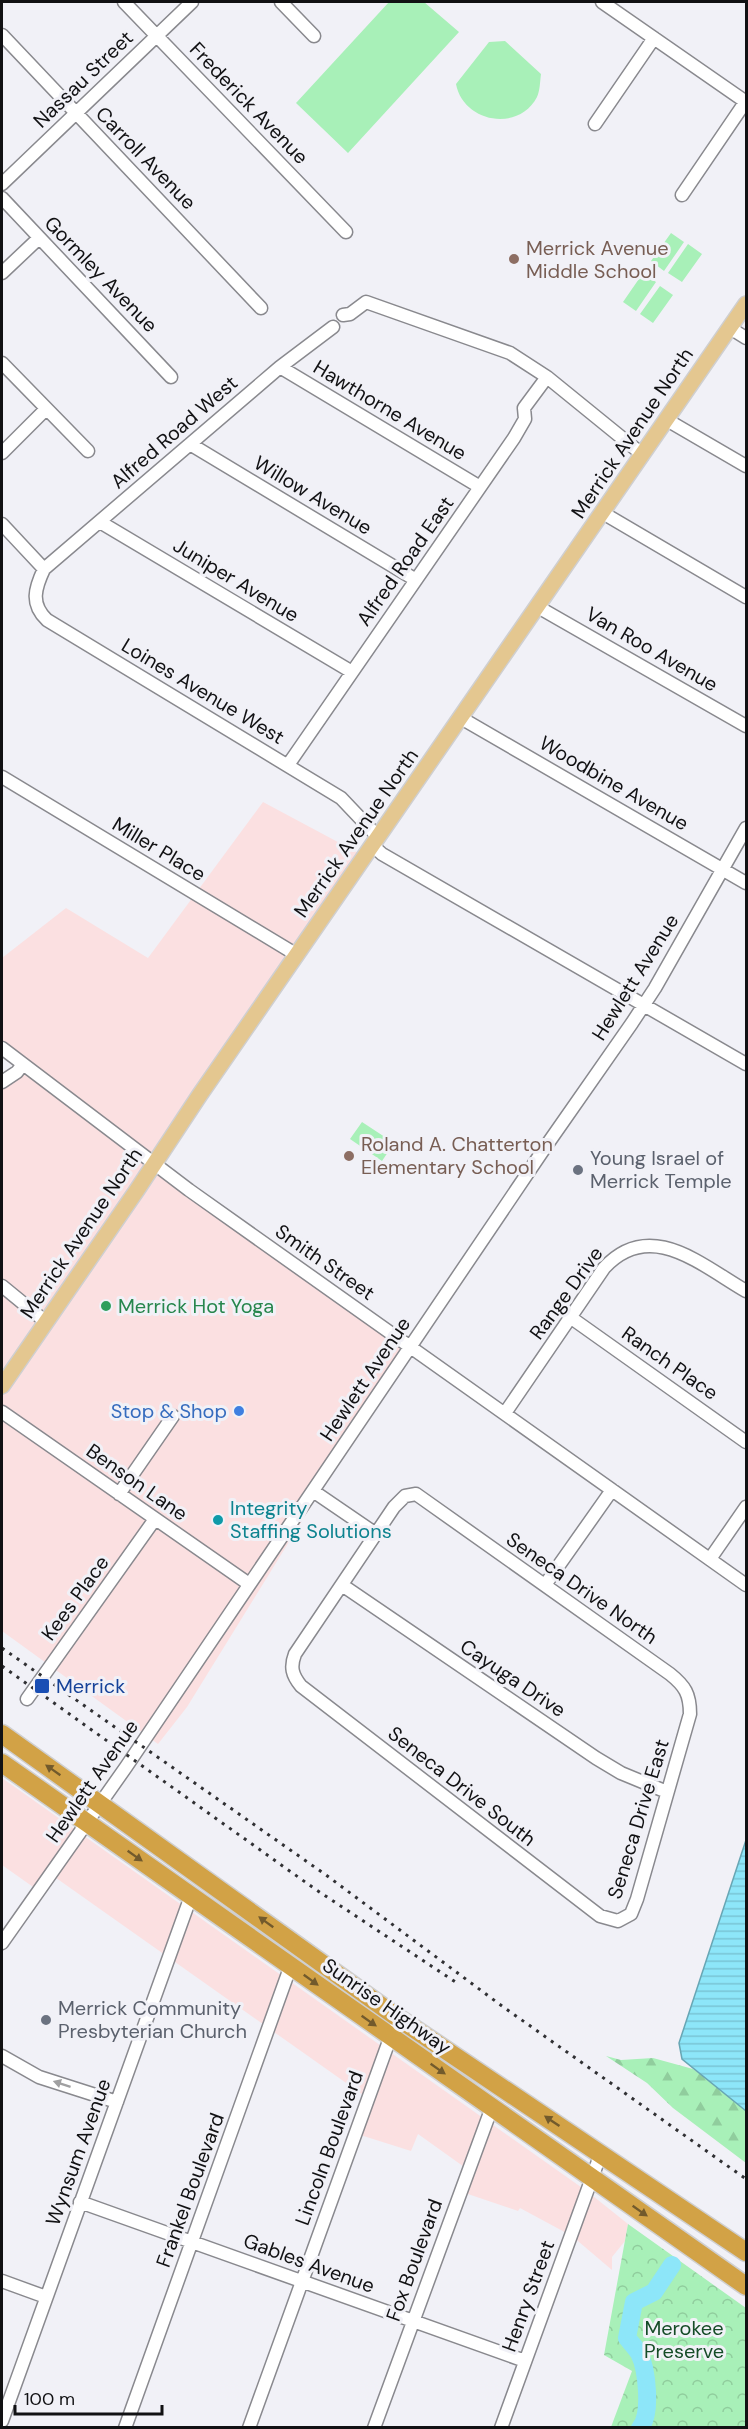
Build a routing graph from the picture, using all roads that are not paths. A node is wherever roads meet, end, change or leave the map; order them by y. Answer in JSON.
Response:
{"nodes":[{"id":1,"x":124,"y":2,"type":"edge"},
{"id":2,"x":192,"y":2,"type":"edge"},
{"id":3,"x":281,"y":2,"type":"edge"},
{"id":4,"x":603,"y":2,"type":"edge"},
{"id":5,"x":2,"y":35,"type":"edge"},
{"id":6,"x":157,"y":35,"type":"junction"},
{"id":7,"x":314,"y":36,"type":"dead end"},
{"id":8,"x":654,"y":38,"type":"junction"},
{"id":9,"x":746,"y":102,"type":"edge"},
{"id":10,"x":76,"y":113,"type":"junction"},
{"id":11,"x":595,"y":124,"type":"dead end"},
{"id":12,"x":2,"y":184,"type":"edge"},
{"id":13,"x":682,"y":195,"type":"dead end"},
{"id":14,"x":2,"y":198,"type":"edge"},
{"id":15,"x":345,"y":232,"type":"dead end"},
{"id":16,"x":39,"y":238,"type":"junction"},
{"id":17,"x":2,"y":273,"type":"edge"},
{"id":18,"x":747,"y":304,"type":"edge"},
{"id":19,"x":261,"y":308,"type":"dead end"},
{"id":20,"x":343,"y":315,"type":"dead end"},
{"id":21,"x":333,"y":327,"type":"dead end"},
{"id":22,"x":730,"y":328,"type":"junction"},
{"id":23,"x":747,"y":338,"type":"edge"},
{"id":24,"x":2,"y":363,"type":"edge"},
{"id":25,"x":280,"y":367,"type":"junction"},
{"id":26,"x":171,"y":377,"type":"dead end"},
{"id":27,"x":548,"y":377,"type":"junction"},
{"id":28,"x":46,"y":409,"type":"junction"},
{"id":29,"x":667,"y":420,"type":"junction"},
{"id":30,"x":190,"y":444,"type":"junction"},
{"id":31,"x":88,"y":451,"type":"dead end"},
{"id":32,"x":2,"y":453,"type":"edge"},
{"id":33,"x":643,"y":455,"type":"junction"},
{"id":34,"x":747,"y":466,"type":"edge"},
{"id":35,"x":480,"y":487,"type":"junction"},
{"id":36,"x":603,"y":513,"type":"junction"},
{"id":37,"x":100,"y":522,"type":"junction"},
{"id":38,"x":2,"y":524,"type":"edge"},
{"id":39,"x":44,"y":569,"type":"junction"},
{"id":40,"x":416,"y":580,"type":"junction"},
{"id":41,"x":747,"y":597,"type":"edge"},
{"id":42,"x":538,"y":607,"type":"junction"},
{"id":43,"x":352,"y":672,"type":"junction"},
{"id":44,"x":461,"y":718,"type":"junction"},
{"id":45,"x":747,"y":726,"type":"edge"},
{"id":46,"x":288,"y":765,"type":"junction"},
{"id":47,"x":2,"y":777,"type":"edge"},
{"id":48,"x":747,"y":828,"type":"edge"},
{"id":49,"x":375,"y":841,"type":"junction"},
{"id":50,"x":723,"y":869,"type":"junction"},
{"id":51,"x":747,"y":883,"type":"edge"},
{"id":52,"x":297,"y":955,"type":"junction"},
{"id":53,"x":644,"y":1005,"type":"junction"},
{"id":54,"x":2,"y":1048,"type":"edge"},
{"id":55,"x":22,"y":1064,"type":"junction"},
{"id":56,"x":747,"y":1064,"type":"edge"},
{"id":57,"x":2,"y":1082,"type":"edge"},
{"id":58,"x":154,"y":1163,"type":"junction"},
{"id":59,"x":2,"y":1286,"type":"edge"},
{"id":60,"x":747,"y":1291,"type":"edge"},
{"id":61,"x":570,"y":1317,"type":"junction"},
{"id":62,"x":46,"y":1322,"type":"junction"},
{"id":63,"x":410,"y":1346,"type":"junction"},
{"id":64,"x":2,"y":1386,"type":"edge"},
{"id":65,"x":2,"y":1412,"type":"edge"},
{"id":66,"x":505,"y":1413,"type":"junction"},
{"id":67,"x":172,"y":1416,"type":"dead end"},
{"id":68,"x":747,"y":1442,"type":"edge"},
{"id":69,"x":612,"y":1490,"type":"junction"},
{"id":70,"x":313,"y":1491,"type":"junction"},
{"id":71,"x":119,"y":1494,"type":"junction"},
{"id":72,"x":747,"y":1507,"type":"edge"},
{"id":73,"x":155,"y":1519,"type":"junction"},
{"id":74,"x":376,"y":1534,"type":"junction"},
{"id":75,"x":710,"y":1559,"type":"junction"},
{"id":76,"x":249,"y":1584,"type":"junction"},
{"id":77,"x":342,"y":1585,"type":"junction"},
{"id":78,"x":544,"y":1585,"type":"junction"},
{"id":79,"x":747,"y":1585,"type":"edge"},
{"id":80,"x":295,"y":1678,"type":"joint"},
{"id":81,"x":27,"y":1699,"type":"dead end"},
{"id":82,"x":690,"y":1714,"type":"joint"},
{"id":83,"x":2,"y":1734,"type":"edge"},
{"id":84,"x":2,"y":1762,"type":"edge"},
{"id":85,"x":667,"y":1792,"type":"junction"},
{"id":86,"x":101,"y":1803,"type":"junction"},
{"id":87,"x":87,"y":1822,"type":"junction"},
{"id":88,"x":191,"y":1896,"type":"junction"},
{"id":89,"x":609,"y":1920,"type":"joint"},
{"id":90,"x":2,"y":1940,"type":"edge"},
{"id":91,"x":291,"y":1965,"type":"junction"},
{"id":92,"x":398,"y":2018,"type":"junction"},
{"id":93,"x":391,"y":2036,"type":"junction"},
{"id":94,"x":2,"y":2056,"type":"edge"},
{"id":95,"x":117,"y":2102,"type":"junction"},
{"id":96,"x":492,"y":2107,"type":"junction"},
{"id":97,"x":601,"y":2153,"type":"junction"},
{"id":98,"x":592,"y":2177,"type":"junction"},
{"id":99,"x":80,"y":2202,"type":"junction"},
{"id":100,"x":191,"y":2242,"type":"junction"},
{"id":101,"x":747,"y":2252,"type":"edge"},
{"id":102,"x":2,"y":2281,"type":"edge"},
{"id":103,"x":302,"y":2281,"type":"junction"},
{"id":104,"x":747,"y":2286,"type":"edge"},
{"id":105,"x":46,"y":2297,"type":"junction"},
{"id":106,"x":413,"y":2321,"type":"junction"},
{"id":107,"x":525,"y":2361,"type":"junction"},
{"id":108,"x":2,"y":2421,"type":"edge"},
{"id":109,"x":125,"y":2427,"type":"edge"},
{"id":110,"x":249,"y":2427,"type":"edge"},
{"id":111,"x":375,"y":2427,"type":"edge"},
{"id":112,"x":501,"y":2427,"type":"edge"}],
"edges":[{"from":1,"to":6,"type":"street","name":"Frederick Avenue"},
{"from":2,"to":6,"type":"street","name":"Nassau Street"},
{"from":3,"to":7,"type":"street"},
{"from":4,"to":8,"type":"street"},
{"from":5,"to":10,"type":"street","name":"Carroll Avenue"},
{"from":6,"to":10,"type":"street","name":"Nassau Street"},
{"from":6,"to":15,"type":"street","name":"Frederick Avenue"},
{"from":8,"to":9,"type":"street"},
{"from":8,"to":11,"type":"street"},
{"from":9,"to":13,"type":"street"},
{"from":10,"to":12,"type":"street","name":"Nassau Street"},
{"from":10,"to":19,"type":"street","name":"Carroll Avenue"},
{"from":14,"to":16,"type":"street","name":"Gormley Avenue"},
{"from":16,"to":17,"type":"street"},
{"from":16,"to":26,"type":"street","name":"Gormley Avenue"},
{"from":18,"to":22,"type":"main road","name":"Merrick Avenue North"},
{"from":20,"to":27,"type":"street"},
{"from":21,"to":25,"type":"street","name":"Alfred Road West"},
{"from":22,"to":23,"type":"street"},
{"from":22,"to":29,"type":"main road","name":"Merrick Avenue North"},
{"from":24,"to":28,"type":"street"},
{"from":25,"to":30,"type":"street","name":"Alfred Road West"},
{"from":25,"to":35,"type":"street","name":"Hawthorne Avenue"},
{"from":27,"to":33,"type":"street"},
{"from":27,"to":35,"type":"street","name":"Alfred Road East"},
{"from":28,"to":31,"type":"street"},
{"from":28,"to":32,"type":"street"},
{"from":29,"to":33,"type":"main road","name":"Merrick Avenue North"},
{"from":29,"to":34,"type":"street"},
{"from":30,"to":37,"type":"street","name":"Alfred Road West"},
{"from":30,"to":40,"type":"street","name":"Willow Avenue"},
{"from":33,"to":36,"type":"main road","name":"Merrick Avenue North"},
{"from":35,"to":40,"type":"street","name":"Alfred Road East"},
{"from":36,"to":41,"type":"street"},
{"from":36,"to":42,"type":"main road","name":"Merrick Avenue North"},
{"from":37,"to":39,"type":"street","name":"Alfred Road West"},
{"from":37,"to":43,"type":"street","name":"Juniper Avenue"},
{"from":38,"to":39,"type":"street"},
{"from":39,"to":46,"type":"street","name":"Loines Avenue West"},
{"from":40,"to":43,"type":"street","name":"Alfred Road East"},
{"from":42,"to":44,"type":"main road","name":"Merrick Avenue North"},
{"from":42,"to":45,"type":"street","name":"Van Roo Avenue"},
{"from":43,"to":46,"type":"street","name":"Alfred Road East"},
{"from":44,"to":49,"type":"main road","name":"Merrick Avenue North"},
{"from":44,"to":50,"type":"street","name":"Woodbine Avenue"},
{"from":46,"to":49,"type":"street","name":"Loines Avenue West"},
{"from":47,"to":52,"type":"street","name":"Miller Place"},
{"from":48,"to":50,"type":"street","name":"Hewlett Avenue"},
{"from":49,"to":52,"type":"main road","name":"Merrick Avenue North"},
{"from":49,"to":53,"type":"street","name":"Loines Avenue West"},
{"from":50,"to":51,"type":"street","name":"Woodbine Avenue"},
{"from":50,"to":53,"type":"street","name":"Hewlett Avenue"},
{"from":52,"to":58,"type":"main road","name":"Merrick Avenue North"},
{"from":53,"to":56,"type":"street","name":"Loines Avenue West"},
{"from":53,"to":63,"type":"street","name":"Hewlett Avenue"},
{"from":54,"to":55,"type":"street","name":"Smith Street"},
{"from":55,"to":57,"type":"street"},
{"from":55,"to":58,"type":"street","name":"Smith Street"},
{"from":58,"to":62,"type":"main road","name":"Merrick Avenue North"},
{"from":58,"to":63,"type":"street","name":"Smith Street"},
{"from":59,"to":62,"type":"street"},
{"from":60,"to":61,"type":"street","name":"Range Drive"},
{"from":61,"to":66,"type":"street","name":"Range Drive"},
{"from":61,"to":68,"type":"street","name":"Ranch Place"},
{"from":62,"to":64,"type":"main road","name":"Merrick Avenue North"},
{"from":63,"to":66,"type":"street","name":"Smith Street"},
{"from":63,"to":70,"type":"street","name":"Hewlett Avenue"},
{"from":65,"to":71,"type":"street","name":"Benson Lane"},
{"from":66,"to":69,"type":"street","name":"Smith Street"},
{"from":67,"to":71,"type":"street"},
{"from":69,"to":75,"type":"street","name":"Smith Street"},
{"from":69,"to":78,"type":"street"},
{"from":70,"to":74,"type":"street"},
{"from":70,"to":76,"type":"street","name":"Hewlett Avenue"},
{"from":71,"to":73,"type":"street","name":"Benson Lane"},
{"from":72,"to":75,"type":"street"},
{"from":73,"to":76,"type":"street","name":"Benson Lane"},
{"from":73,"to":81,"type":"street","name":"Kees Place"},
{"from":74,"to":77,"type":"street","name":"Seneca Drive North"},
{"from":74,"to":78,"type":"street","name":"Seneca Drive North"},
{"from":75,"to":79,"type":"street","name":"Smith Street"},
{"from":76,"to":86,"type":"street","name":"Hewlett Avenue"},
{"from":77,"to":80,"type":"street","name":"Seneca Drive North"},
{"from":77,"to":85,"type":"street","name":"Cayuga Drive"},
{"from":78,"to":82,"type":"street","name":"Seneca Drive North"},
{"from":80,"to":89,"type":"street","name":"Seneca Drive South"},
{"from":82,"to":85,"type":"street","name":"Seneca Drive East"},
{"from":86,"to":83,"type":"highway","name":"Sunrise Highway","one_way":true},
{"from":84,"to":87,"type":"highway","name":"Sunrise Highway"},
{"from":85,"to":89,"type":"street","name":"Seneca Drive East"},
{"from":86,"to":87,"type":"street","name":"Hewlett Avenue"},
{"from":92,"to":86,"type":"highway","name":"Sunrise Highway","one_way":true},
{"from":87,"to":88,"type":"highway","name":"Sunrise Highway","one_way":true},
{"from":87,"to":90,"type":"street","name":"Hewlett Avenue"},
{"from":88,"to":91,"type":"highway","name":"Sunrise Highway"},
{"from":88,"to":95,"type":"street","name":"Wynsum Avenue"},
{"from":91,"to":93,"type":"highway","name":"Sunrise Highway","one_way":true},
{"from":91,"to":100,"type":"street","name":"Frankel Boulevard"},
{"from":92,"to":93,"type":"street","name":"Lincoln Boulevard"},
{"from":97,"to":92,"type":"highway","name":"Sunrise Highway","one_way":true},
{"from":93,"to":96,"type":"highway","name":"Sunrise Highway","one_way":true},
{"from":93,"to":103,"type":"street","name":"Lincoln Boulevard"},
{"from":95,"to":94,"type":"street","one_way":true},
{"from":95,"to":99,"type":"street","name":"Wynsum Avenue"},
{"from":96,"to":98,"type":"highway","name":"Sunrise Highway"},
{"from":96,"to":106,"type":"street","name":"Fox Boulevard"},
{"from":97,"to":98,"type":"street","name":"Henry Street"},
{"from":97,"to":101,"type":"highway","name":"Sunrise Highway"},
{"from":98,"to":104,"type":"highway","name":"Sunrise Highway","one_way":true},
{"from":98,"to":107,"type":"street","name":"Henry Street"},
{"from":99,"to":100,"type":"street","name":"Gables Avenue"},
{"from":99,"to":105,"type":"street","name":"Wynsum Avenue"},
{"from":100,"to":103,"type":"street","name":"Gables Avenue"},
{"from":100,"to":109,"type":"street","name":"Frankel Boulevard"},
{"from":102,"to":105,"type":"street"},
{"from":103,"to":106,"type":"street","name":"Gables Avenue"},
{"from":103,"to":110,"type":"street","name":"Lincoln Boulevard"},
{"from":105,"to":108,"type":"street","name":"Wynsum Avenue"},
{"from":106,"to":107,"type":"street","name":"Gables Avenue"},
{"from":106,"to":111,"type":"street","name":"Fox Boulevard"},
{"from":107,"to":112,"type":"street","name":"Henry Street"}]}
